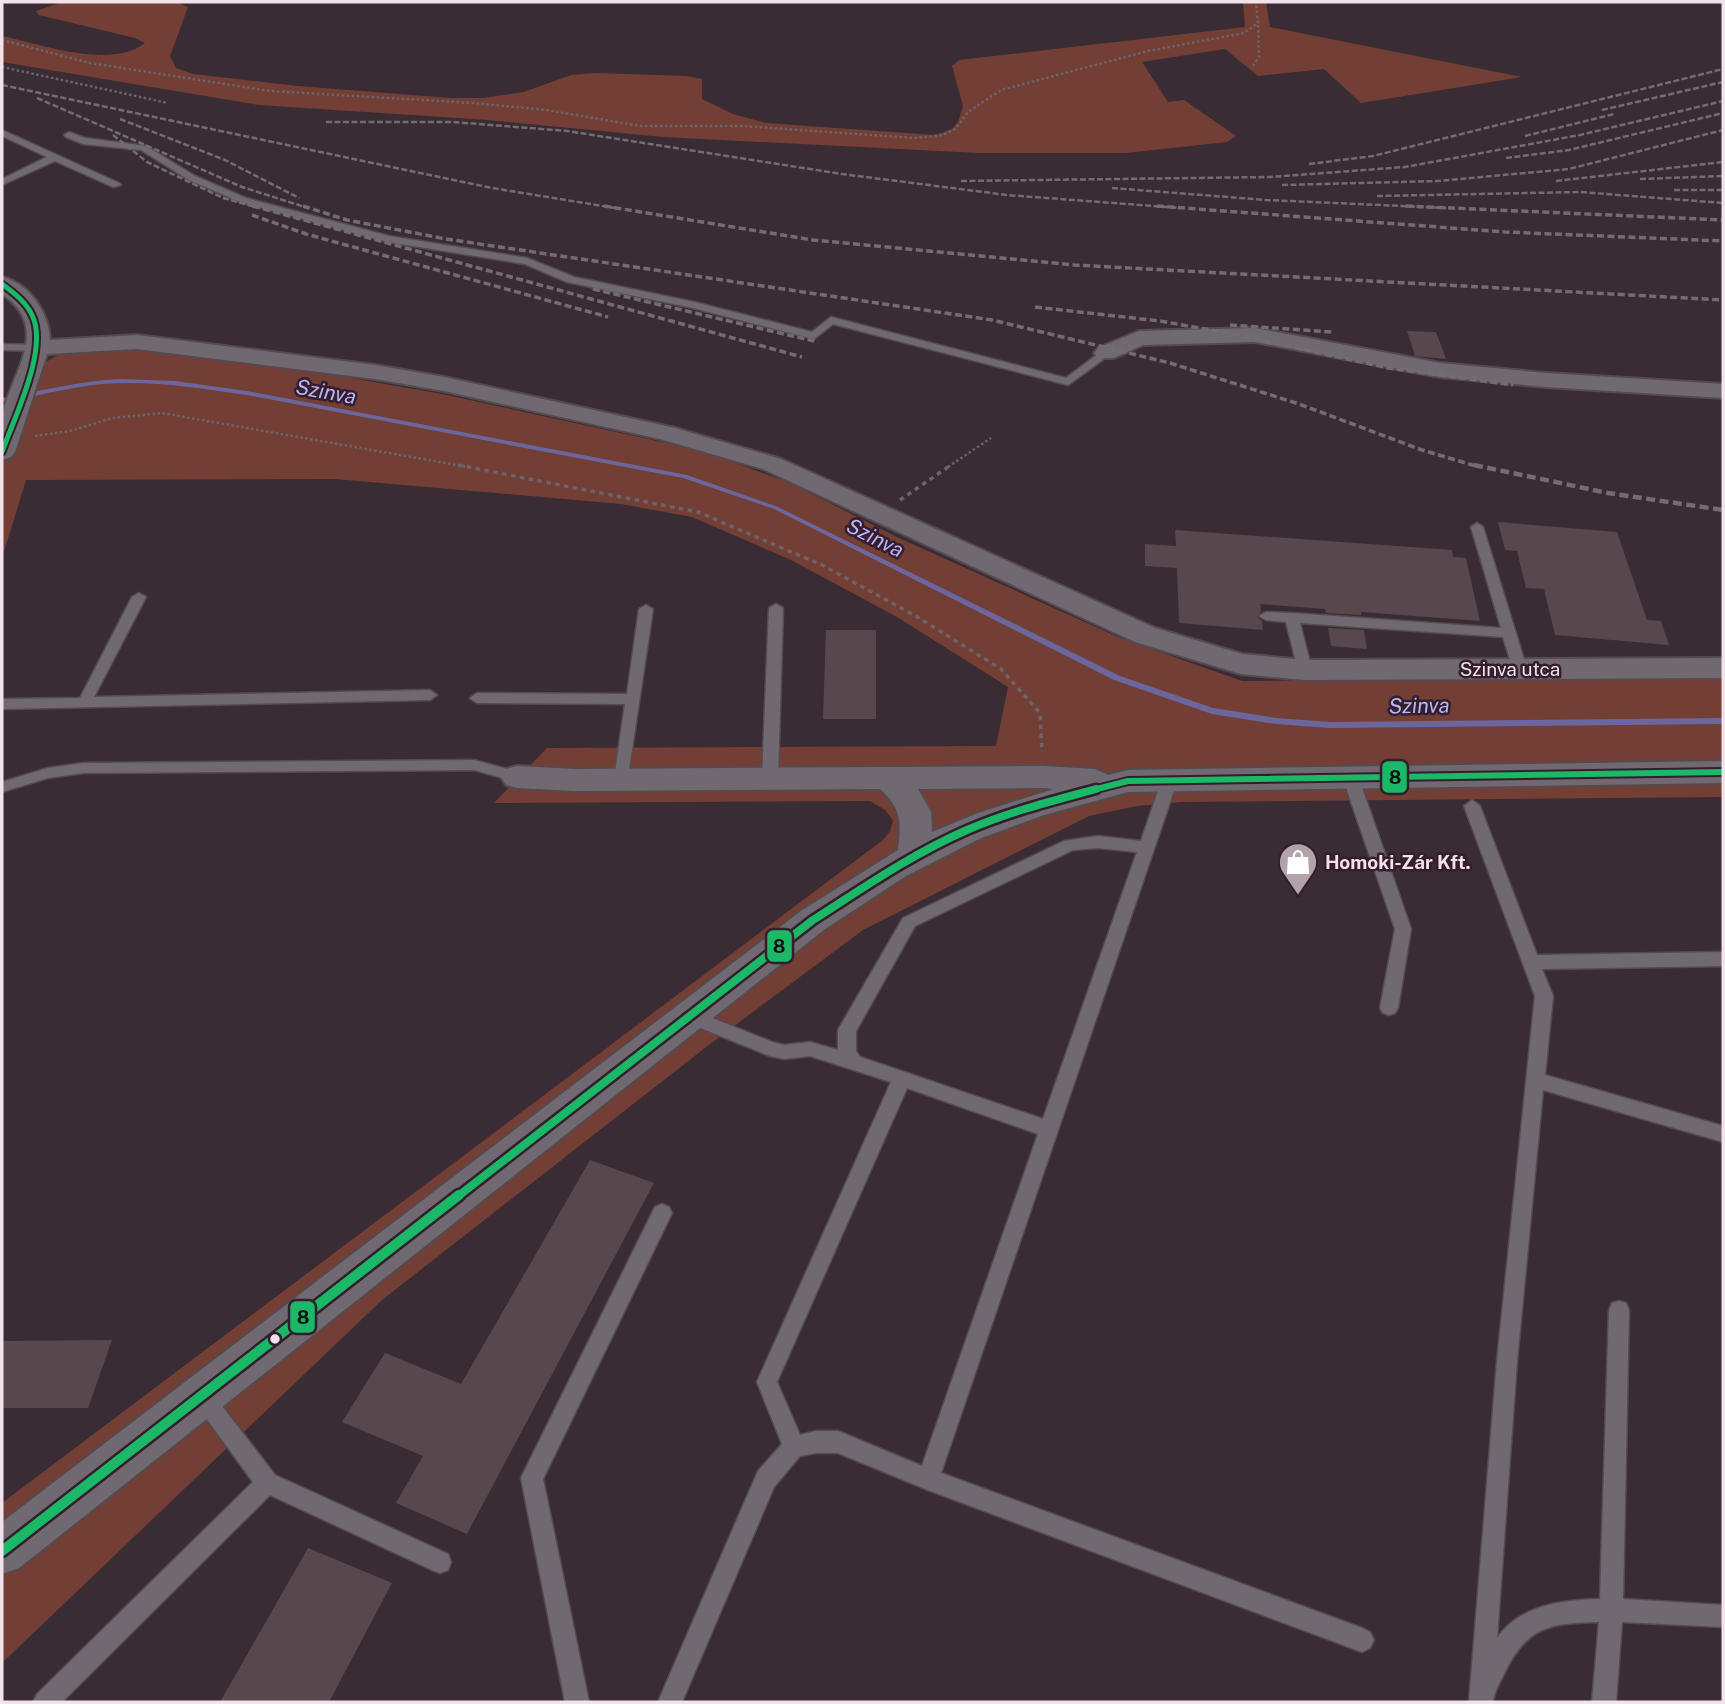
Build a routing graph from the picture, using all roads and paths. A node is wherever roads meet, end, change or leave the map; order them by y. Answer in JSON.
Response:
{"nodes":[{"id":1,"x":1256,"y":2,"type":"edge"},
{"id":2,"x":1258,"y":23,"type":"junction"},
{"id":3,"x":2,"y":40,"type":"edge"},
{"id":4,"x":1253,"y":66,"type":"dead end"},
{"id":5,"x":2,"y":67,"type":"edge"},
{"id":6,"x":168,"y":103,"type":"dead end"},
{"id":7,"x":2,"y":133,"type":"edge"},
{"id":8,"x":69,"y":135,"type":"dead end"},
{"id":9,"x":55,"y":157,"type":"junction"},
{"id":10,"x":2,"y":182,"type":"edge"},
{"id":11,"x":116,"y":184,"type":"dead end"},
{"id":12,"x":2,"y":284,"type":"edge"},
{"id":13,"x":2,"y":347,"type":"edge"},
{"id":14,"x":38,"y":348,"type":"junction"},
{"id":15,"x":1105,"y":354,"type":"joint"},
{"id":16,"x":1723,"y":391,"type":"edge"},
{"id":17,"x":991,"y":438,"type":"dead end"},
{"id":18,"x":4,"y":446,"type":"edge"},
{"id":19,"x":879,"y":514,"type":"junction"},
{"id":20,"x":1477,"y":527,"type":"dead end"},
{"id":21,"x":139,"y":597,"type":"dead end"},
{"id":22,"x":776,"y":608,"type":"dead end"},
{"id":23,"x":646,"y":610,"type":"dead end"},
{"id":24,"x":1266,"y":615,"type":"dead end"},
{"id":25,"x":1292,"y":617,"type":"junction"},
{"id":26,"x":1508,"y":633,"type":"junction"},
{"id":27,"x":1723,"y":668,"type":"edge"},
{"id":28,"x":1520,"y":669,"type":"junction"},
{"id":29,"x":1301,"y":670,"type":"junction"},
{"id":30,"x":430,"y":695,"type":"dead end"},
{"id":31,"x":477,"y":698,"type":"dead end"},
{"id":32,"x":633,"y":699,"type":"junction"},
{"id":33,"x":84,"y":703,"type":"junction"},
{"id":34,"x":2,"y":704,"type":"edge"},
{"id":35,"x":1723,"y":772,"type":"edge"},
{"id":36,"x":1350,"y":776,"type":"junction"},
{"id":37,"x":517,"y":777,"type":"joint"},
{"id":38,"x":1043,"y":777,"type":"junction"},
{"id":39,"x":770,"y":778,"type":"junction"},
{"id":40,"x":887,"y":778,"type":"junction"},
{"id":41,"x":622,"y":779,"type":"junction"},
{"id":42,"x":1170,"y":779,"type":"junction"},
{"id":43,"x":1128,"y":781,"type":"junction"},
{"id":44,"x":2,"y":787,"type":"edge"},
{"id":45,"x":1472,"y":806,"type":"dead end"},
{"id":46,"x":1145,"y":848,"type":"junction"},
{"id":47,"x":914,"y":856,"type":"junction"},
{"id":48,"x":1723,"y":959,"type":"edge"},
{"id":49,"x":1533,"y":962,"type":"junction"},
{"id":50,"x":1390,"y":1007,"type":"dead end"},
{"id":51,"x":689,"y":1016,"type":"junction"},
{"id":52,"x":854,"y":1062,"type":"junction"},
{"id":53,"x":902,"y":1078,"type":"junction"},
{"id":54,"x":1536,"y":1080,"type":"junction"},
{"id":55,"x":1048,"y":1129,"type":"junction"},
{"id":56,"x":1723,"y":1134,"type":"edge"},
{"id":57,"x":662,"y":1213,"type":"dead end"},
{"id":58,"x":1619,"y":1310,"type":"dead end"},
{"id":59,"x":202,"y":1396,"type":"junction"},
{"id":60,"x":794,"y":1447,"type":"junction"},
{"id":61,"x":928,"y":1479,"type":"junction"},
{"id":62,"x":267,"y":1483,"type":"junction"},
{"id":63,"x":2,"y":1551,"type":"edge"},
{"id":64,"x":440,"y":1562,"type":"dead end"},
{"id":65,"x":1611,"y":1609,"type":"junction"},
{"id":66,"x":1723,"y":1616,"type":"edge"},
{"id":67,"x":1362,"y":1640,"type":"dead end"},
{"id":68,"x":1482,"y":1698,"type":"edge"},
{"id":69,"x":44,"y":1702,"type":"edge"},
{"id":70,"x":578,"y":1702,"type":"edge"},
{"id":71,"x":670,"y":1702,"type":"edge"},
{"id":72,"x":1604,"y":1702,"type":"edge"}],
"edges":[{"from":1,"to":2,"type":"path"},
{"from":2,"to":3,"type":"path"},
{"from":2,"to":4,"type":"path"},
{"from":5,"to":6,"type":"path"},
{"from":7,"to":9,"type":"lane"},
{"from":8,"to":15,"type":"lane"},
{"from":9,"to":10,"type":"lane"},
{"from":9,"to":11,"type":"lane"},
{"from":12,"to":14,"type":"street"},
{"from":13,"to":14,"type":"lane"},
{"from":14,"to":18,"type":"street"},
{"from":14,"to":19,"type":"street","name":"Szinva utca"},
{"from":15,"to":16,"type":"street"},
{"from":17,"to":19,"type":"path"},
{"from":18,"to":38,"type":"path"},
{"from":19,"to":29,"type":"street","name":"Szinva utca"},
{"from":20,"to":26,"type":"lane"},
{"from":21,"to":33,"type":"lane"},
{"from":22,"to":39,"type":"lane"},
{"from":23,"to":32,"type":"lane"},
{"from":24,"to":25,"type":"lane"},
{"from":25,"to":26,"type":"lane"},
{"from":25,"to":29,"type":"lane"},
{"from":26,"to":28,"type":"lane"},
{"from":27,"to":28,"type":"street","name":"Szinva utca"},
{"from":28,"to":29,"type":"street","name":"Szinva utca"},
{"from":30,"to":33,"type":"lane"},
{"from":31,"to":32,"type":"lane"},
{"from":32,"to":41,"type":"lane"},
{"from":33,"to":34,"type":"lane"},
{"from":35,"to":36,"type":"street"},
{"from":36,"to":42,"type":"street"},
{"from":36,"to":50,"type":"lane"},
{"from":37,"to":41,"type":"street"},
{"from":37,"to":44,"type":"lane"},
{"from":38,"to":40,"type":"street"},
{"from":38,"to":43,"type":"street"},
{"from":39,"to":40,"type":"street"},
{"from":39,"to":41,"type":"street"},
{"from":40,"to":47,"type":"street"},
{"from":42,"to":43,"type":"street"},
{"from":42,"to":46,"type":"lane"},
{"from":43,"to":47,"type":"street"},
{"from":45,"to":49,"type":"lane"},
{"from":46,"to":52,"type":"lane"},
{"from":46,"to":55,"type":"lane"},
{"from":47,"to":51,"type":"street"},
{"from":48,"to":49,"type":"lane"},
{"from":49,"to":54,"type":"lane"},
{"from":51,"to":52,"type":"lane"},
{"from":51,"to":59,"type":"street"},
{"from":52,"to":53,"type":"lane"},
{"from":53,"to":55,"type":"lane"},
{"from":53,"to":60,"type":"lane"},
{"from":54,"to":56,"type":"lane"},
{"from":54,"to":68,"type":"lane"},
{"from":55,"to":61,"type":"lane"},
{"from":57,"to":70,"type":"lane"},
{"from":58,"to":65,"type":"lane"},
{"from":59,"to":62,"type":"lane"},
{"from":59,"to":63,"type":"street"},
{"from":60,"to":61,"type":"lane"},
{"from":60,"to":71,"type":"lane"},
{"from":61,"to":67,"type":"lane"},
{"from":62,"to":64,"type":"lane"},
{"from":62,"to":69,"type":"lane"},
{"from":65,"to":66,"type":"lane"},
{"from":65,"to":68,"type":"lane"},
{"from":65,"to":72,"type":"lane"}]}
